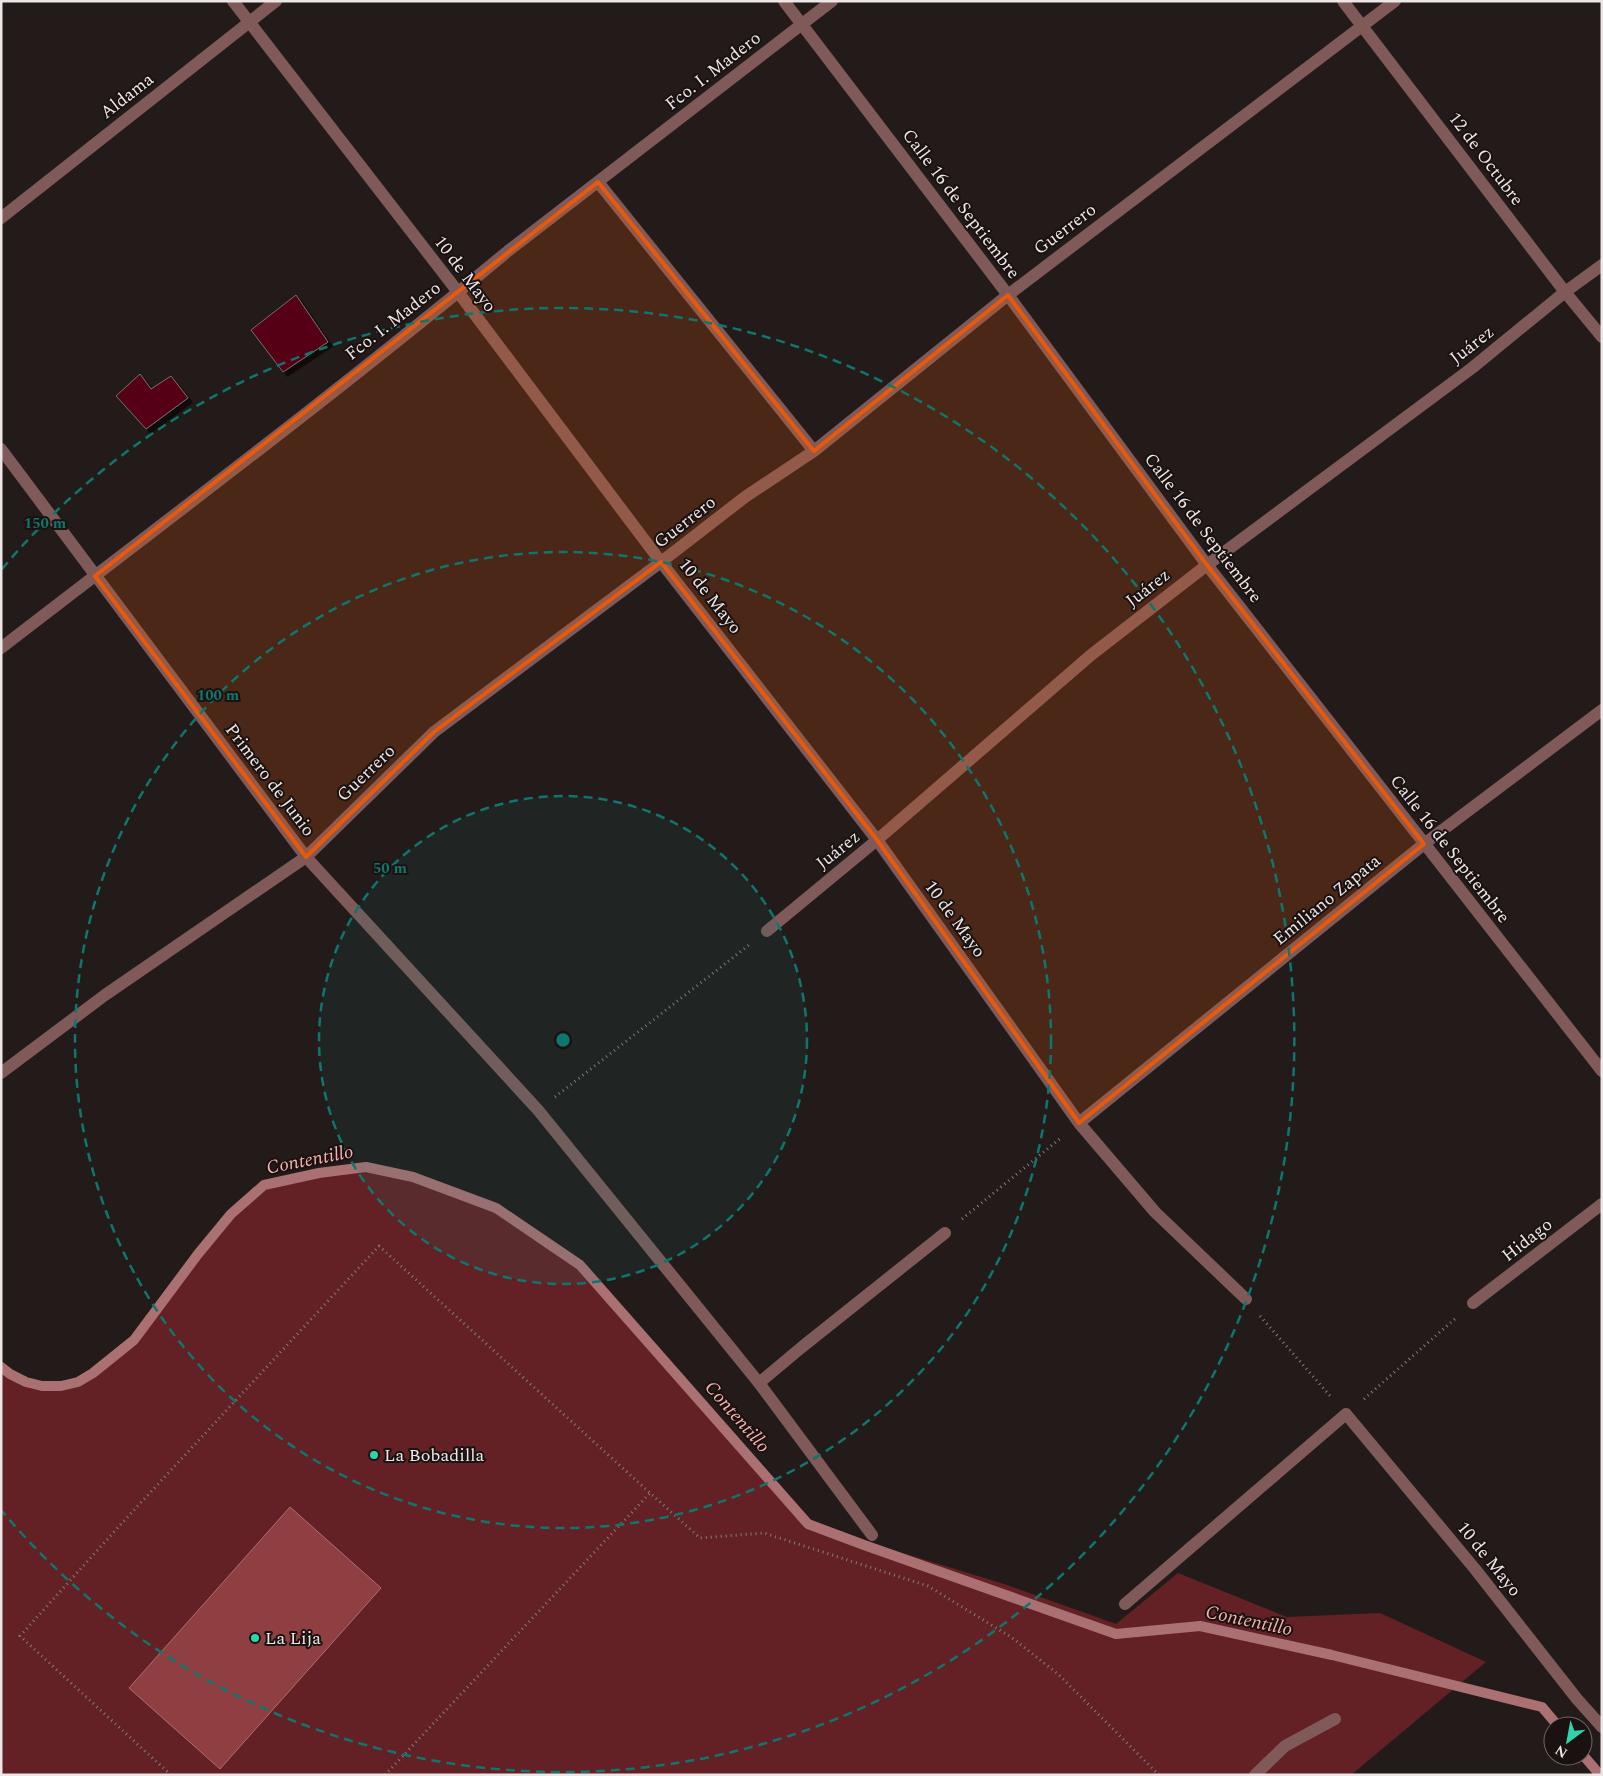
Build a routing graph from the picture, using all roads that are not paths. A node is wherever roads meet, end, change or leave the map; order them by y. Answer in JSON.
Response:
{"nodes":[{"id":1,"x":233,"y":1,"type":"edge"},
{"id":2,"x":276,"y":1,"type":"edge"},
{"id":3,"x":784,"y":1,"type":"edge"},
{"id":4,"x":832,"y":1,"type":"edge"},
{"id":5,"x":1343,"y":1,"type":"edge"},
{"id":6,"x":1395,"y":1,"type":"edge"},
{"id":7,"x":249,"y":22,"type":"junction"},
{"id":8,"x":802,"y":25,"type":"junction"},
{"id":9,"x":1363,"y":26,"type":"junction"},
{"id":10,"x":598,"y":182,"type":"junction"},
{"id":11,"x":1,"y":218,"type":"edge"},
{"id":12,"x":1602,"y":265,"type":"edge"},
{"id":13,"x":458,"y":292,"type":"junction"},
{"id":14,"x":1565,"y":292,"type":"junction"},
{"id":15,"x":1008,"y":294,"type":"junction"},
{"id":16,"x":1602,"y":337,"type":"edge"},
{"id":17,"x":1,"y":449,"type":"edge"},
{"id":18,"x":814,"y":451,"type":"junction"},
{"id":19,"x":661,"y":562,"type":"junction"},
{"id":20,"x":1207,"y":565,"type":"junction"},
{"id":21,"x":95,"y":576,"type":"junction"},
{"id":22,"x":1,"y":648,"type":"edge"},
{"id":23,"x":1602,"y":710,"type":"edge"},
{"id":24,"x":877,"y":840,"type":"junction"},
{"id":25,"x":1424,"y":844,"type":"junction"},
{"id":26,"x":306,"y":856,"type":"junction"},
{"id":27,"x":767,"y":931,"type":"road end"},
{"id":28,"x":1602,"y":1071,"type":"edge"},
{"id":29,"x":1,"y":1073,"type":"edge"},
{"id":30,"x":1079,"y":1123,"type":"junction"},
{"id":31,"x":1602,"y":1204,"type":"edge"},
{"id":32,"x":945,"y":1233,"type":"road end"},
{"id":33,"x":1246,"y":1299,"type":"road end"},
{"id":34,"x":1473,"y":1304,"type":"road end"},
{"id":35,"x":759,"y":1383,"type":"junction"},
{"id":36,"x":872,"y":1534,"type":"dead end"},
{"id":37,"x":1125,"y":1604,"type":"dead end"},
{"id":38,"x":1335,"y":1720,"type":"dead end"},
{"id":39,"x":1602,"y":1727,"type":"edge"},
{"id":40,"x":1256,"y":1775,"type":"edge"}],
"edges":[{"from":1,"to":7,"type":"street","name":"10 de Mayo"},
{"from":2,"to":7,"type":"street","name":"Aldama"},
{"from":3,"to":8,"type":"street","name":"Calle 16 de Septiembre"},
{"from":4,"to":8,"type":"street","name":"Fco. I. Madero"},
{"from":5,"to":9,"type":"street","name":"12 de Octubre"},
{"from":6,"to":9,"type":"street","name":"Guerrero"},
{"from":7,"to":11,"type":"street","name":"Aldama"},
{"from":7,"to":13,"type":"street","name":"10 de Mayo"},
{"from":8,"to":10,"type":"street","name":"Fco. I. Madero"},
{"from":8,"to":15,"type":"street","name":"Calle 16 de Septiembre"},
{"from":9,"to":14,"type":"street","name":"12 de Octubre"},
{"from":9,"to":15,"type":"street","name":"Guerrero"},
{"from":10,"to":13,"type":"street","name":"Fco. I. Madero"},
{"from":10,"to":18,"type":"street"},
{"from":12,"to":14,"type":"street","name":"Juárez"},
{"from":13,"to":19,"type":"street","name":"10 de Mayo"},
{"from":13,"to":21,"type":"street","name":"Fco. I. Madero"},
{"from":14,"to":16,"type":"street","name":"12 de Octubre"},
{"from":14,"to":20,"type":"street","name":"Juárez"},
{"from":15,"to":18,"type":"street","name":"Guerrero"},
{"from":15,"to":20,"type":"street","name":"Calle 16 de Septiembre"},
{"from":17,"to":21,"type":"street","name":"Primero de Junio"},
{"from":18,"to":19,"type":"street","name":"Guerrero"},
{"from":19,"to":24,"type":"street","name":"10 de Mayo"},
{"from":19,"to":26,"type":"street","name":"Guerrero"},
{"from":20,"to":24,"type":"street","name":"Juárez"},
{"from":20,"to":25,"type":"street","name":"Calle 16 de Septiembre"},
{"from":21,"to":22,"type":"street","name":"Fco. I. Madero"},
{"from":21,"to":26,"type":"street","name":"Primero de Junio"},
{"from":23,"to":25,"type":"street","name":"Emiliano Zapata"},
{"from":24,"to":27,"type":"street","name":"Juárez"},
{"from":24,"to":30,"type":"street","name":"10 de Mayo"},
{"from":25,"to":28,"type":"street","name":"Calle 16 de Septiembre"},
{"from":25,"to":30,"type":"street","name":"Emiliano Zapata"},
{"from":26,"to":29,"type":"street","name":"Guerrero"},
{"from":26,"to":35,"type":"street","name":"Primero de Junio"},
{"from":30,"to":33,"type":"street","name":"10 de Mayo"},
{"from":31,"to":34,"type":"street","name":"Hidago"},
{"from":32,"to":35,"type":"street"},
{"from":35,"to":36,"type":"street","name":"Primero de Junio"},
{"from":37,"to":39,"type":"street","name":"10 de Mayo"},
{"from":38,"to":40,"type":"street"}]}
